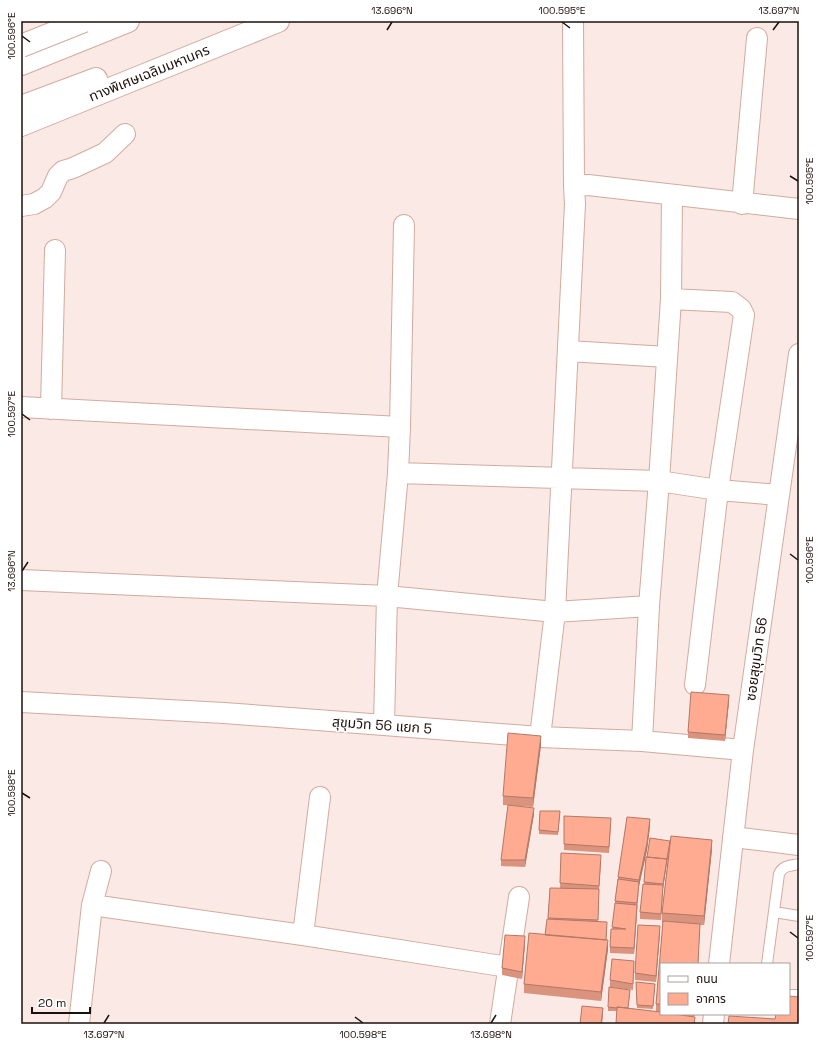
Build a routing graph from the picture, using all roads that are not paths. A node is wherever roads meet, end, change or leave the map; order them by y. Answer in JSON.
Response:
{"nodes":[{"id":1,"x":84,"y":21,"type":"edge"},
{"id":2,"x":95,"y":21,"type":"edge"},
{"id":3,"x":128,"y":21,"type":"edge"},
{"id":4,"x":249,"y":21,"type":"edge"},
{"id":5,"x":278,"y":21,"type":"edge"},
{"id":6,"x":573,"y":21,"type":"edge"},
{"id":7,"x":21,"y":38,"type":"edge"},
{"id":8,"x":757,"y":38,"type":"dead end"},
{"id":9,"x":21,"y":46,"type":"edge"},
{"id":10,"x":21,"y":64,"type":"edge"},
{"id":11,"x":21,"y":107,"type":"edge"},
{"id":12,"x":21,"y":125,"type":"edge"},
{"id":13,"x":125,"y":134,"type":"dead end"},
{"id":14,"x":574,"y":186,"type":"junction"},
{"id":15,"x":672,"y":195,"type":"junction"},
{"id":16,"x":742,"y":204,"type":"junction"},
{"id":17,"x":21,"y":206,"type":"edge"},
{"id":18,"x":799,"y":210,"type":"edge"},
{"id":19,"x":404,"y":225,"type":"dead end"},
{"id":20,"x":55,"y":250,"type":"dead end"},
{"id":21,"x":671,"y":299,"type":"junction"},
{"id":22,"x":568,"y":351,"type":"junction"},
{"id":23,"x":799,"y":354,"type":"edge"},
{"id":24,"x":667,"y":357,"type":"junction"},
{"id":25,"x":21,"y":407,"type":"edge"},
{"id":26,"x":51,"y":409,"type":"junction"},
{"id":27,"x":400,"y":426,"type":"junction"},
{"id":28,"x":398,"y":473,"type":"junction"},
{"id":29,"x":561,"y":478,"type":"junction"},
{"id":30,"x":659,"y":481,"type":"junction"},
{"id":31,"x":718,"y":490,"type":"junction"},
{"id":32,"x":779,"y":494,"type":"junction"},
{"id":33,"x":21,"y":580,"type":"edge"},
{"id":34,"x":387,"y":596,"type":"junction"},
{"id":35,"x":649,"y":606,"type":"junction"},
{"id":36,"x":554,"y":612,"type":"junction"},
{"id":37,"x":695,"y":685,"type":"dead end"},
{"id":38,"x":21,"y":702,"type":"edge"},
{"id":39,"x":384,"y":724,"type":"junction"},
{"id":40,"x":540,"y":737,"type":"junction"},
{"id":41,"x":642,"y":741,"type":"junction"},
{"id":42,"x":743,"y":750,"type":"junction"},
{"id":43,"x":320,"y":797,"type":"dead end"},
{"id":44,"x":733,"y":838,"type":"junction"},
{"id":45,"x":799,"y":845,"type":"edge"},
{"id":46,"x":799,"y":864,"type":"edge"},
{"id":47,"x":101,"y":872,"type":"dead end"},
{"id":48,"x":519,"y":897,"type":"dead end"},
{"id":49,"x":92,"y":905,"type":"junction"},
{"id":50,"x":774,"y":912,"type":"junction"},
{"id":51,"x":799,"y":916,"type":"edge"},
{"id":52,"x":303,"y":935,"type":"junction"},
{"id":53,"x":719,"y":963,"type":"edge"},
{"id":54,"x":767,"y":963,"type":"edge"},
{"id":55,"x":508,"y":967,"type":"junction"},
{"id":56,"x":79,"y":1024,"type":"edge"},
{"id":57,"x":500,"y":1024,"type":"edge"}],
"edges":[{"from":1,"to":9,"type":"highway","bridge":true},
{"from":2,"to":7,"type":"highway"},
{"from":3,"to":10,"type":"highway"},
{"from":4,"to":11,"type":"highway"},
{"from":5,"to":12,"type":"highway","name":"ทางพิเศษเฉลิมมหานคร"},
{"from":6,"to":14,"type":"street"},
{"from":8,"to":16,"type":"street"},
{"from":13,"to":17,"type":"street"},
{"from":14,"to":15,"type":"street"},
{"from":14,"to":22,"type":"street"},
{"from":15,"to":16,"type":"street"},
{"from":15,"to":21,"type":"street"},
{"from":16,"to":18,"type":"street"},
{"from":19,"to":27,"type":"street"},
{"from":20,"to":26,"type":"street"},
{"from":21,"to":24,"type":"street"},
{"from":21,"to":31,"type":"street"},
{"from":22,"to":24,"type":"street"},
{"from":22,"to":29,"type":"street"},
{"from":23,"to":32,"type":"street","name":"ซอยสุขุมวิท 56"},
{"from":24,"to":30,"type":"street"},
{"from":25,"to":26,"type":"street"},
{"from":26,"to":27,"type":"street"},
{"from":27,"to":28,"type":"street"},
{"from":28,"to":29,"type":"street"},
{"from":28,"to":34,"type":"street"},
{"from":29,"to":30,"type":"street"},
{"from":29,"to":36,"type":"street"},
{"from":30,"to":31,"type":"street"},
{"from":30,"to":35,"type":"street"},
{"from":31,"to":32,"type":"street"},
{"from":31,"to":37,"type":"street"},
{"from":32,"to":42,"type":"street","name":"ซอยสุขุมวิท 56"},
{"from":33,"to":34,"type":"street"},
{"from":34,"to":36,"type":"street"},
{"from":34,"to":39,"type":"street"},
{"from":35,"to":36,"type":"street"},
{"from":35,"to":41,"type":"street"},
{"from":36,"to":40,"type":"street"},
{"from":38,"to":39,"type":"street","name":"สุขุมวิท 56 แยก 5"},
{"from":39,"to":40,"type":"street","name":"สุขุมวิท 56 แยก 5"},
{"from":40,"to":41,"type":"street","name":"สุขุมวิท 56 แยก 5"},
{"from":41,"to":42,"type":"street","name":"สุขุมวิท 56 แยก 5"},
{"from":42,"to":44,"type":"street","name":"ซอยสุขุมวิท 56"},
{"from":43,"to":52,"type":"street"},
{"from":44,"to":45,"type":"street"},
{"from":44,"to":53,"type":"street","name":"ซอยสุขุมวิท 56"},
{"from":46,"to":50,"type":"lane"},
{"from":47,"to":49,"type":"street"},
{"from":48,"to":55,"type":"street"},
{"from":49,"to":52,"type":"street"},
{"from":49,"to":56,"type":"street"},
{"from":50,"to":51,"type":"lane"},
{"from":50,"to":54,"type":"lane"},
{"from":52,"to":55,"type":"street"},
{"from":55,"to":57,"type":"street"}]}
